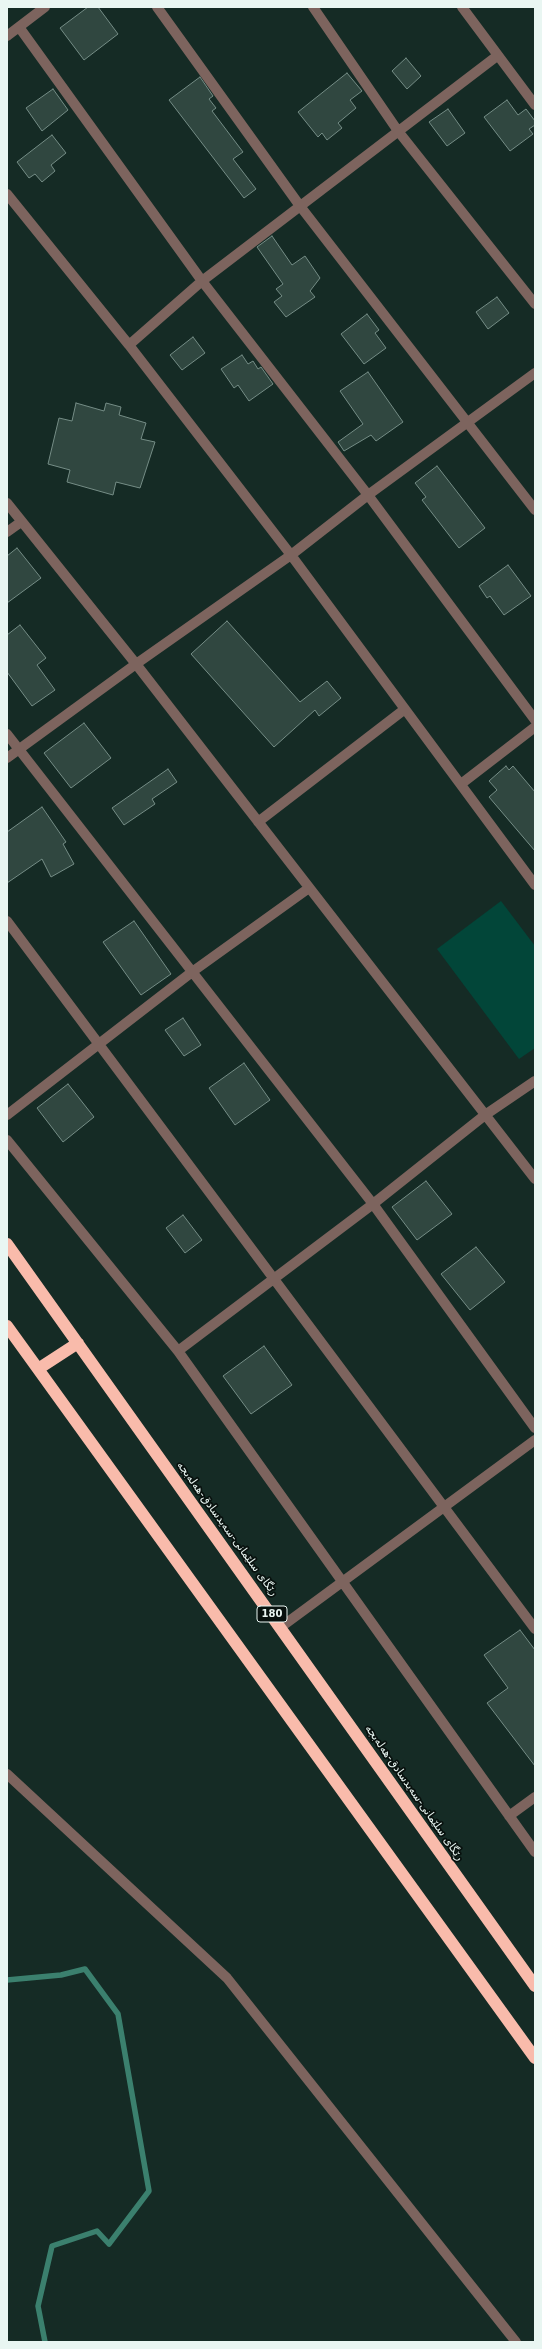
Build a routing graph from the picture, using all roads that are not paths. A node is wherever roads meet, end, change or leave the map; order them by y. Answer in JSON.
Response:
{"nodes":[{"id":1,"x":45,"y":7,"type":"edge"},
{"id":2,"x":157,"y":7,"type":"edge"},
{"id":3,"x":313,"y":7,"type":"edge"},
{"id":4,"x":462,"y":7,"type":"edge"},
{"id":5,"x":19,"y":26,"type":"junction"},
{"id":6,"x":7,"y":36,"type":"edge"},
{"id":7,"x":497,"y":56,"type":"junction"},
{"id":8,"x":535,"y":105,"type":"edge"},
{"id":9,"x":398,"y":131,"type":"junction"},
{"id":10,"x":7,"y":194,"type":"edge"},
{"id":11,"x":300,"y":206,"type":"junction"},
{"id":12,"x":202,"y":281,"type":"junction"},
{"id":13,"x":535,"y":304,"type":"edge"},
{"id":14,"x":129,"y":345,"type":"junction"},
{"id":15,"x":535,"y":373,"type":"edge"},
{"id":16,"x":468,"y":421,"type":"junction"},
{"id":17,"x":368,"y":495,"type":"junction"},
{"id":18,"x":7,"y":503,"type":"edge"},
{"id":19,"x":535,"y":510,"type":"edge"},
{"id":20,"x":21,"y":522,"type":"junction"},
{"id":21,"x":7,"y":532,"type":"edge"},
{"id":22,"x":291,"y":555,"type":"junction"},
{"id":23,"x":136,"y":664,"type":"junction"},
{"id":24,"x":405,"y":709,"type":"junction"},
{"id":25,"x":535,"y":720,"type":"edge"},
{"id":26,"x":535,"y":727,"type":"edge"},
{"id":27,"x":7,"y":734,"type":"edge"},
{"id":28,"x":18,"y":749,"type":"junction"},
{"id":29,"x":7,"y":758,"type":"edge"},
{"id":30,"x":461,"y":784,"type":"junction"},
{"id":31,"x":258,"y":822,"type":"junction"},
{"id":32,"x":535,"y":884,"type":"edge"},
{"id":33,"x":309,"y":888,"type":"junction"},
{"id":34,"x":7,"y":921,"type":"edge"},
{"id":35,"x":192,"y":972,"type":"junction"},
{"id":36,"x":99,"y":1044,"type":"junction"},
{"id":37,"x":535,"y":1081,"type":"edge"},
{"id":38,"x":7,"y":1115,"type":"edge"},
{"id":39,"x":485,"y":1115,"type":"junction"},
{"id":40,"x":7,"y":1140,"type":"edge"},
{"id":41,"x":535,"y":1179,"type":"edge"},
{"id":42,"x":373,"y":1204,"type":"junction"},
{"id":43,"x":7,"y":1244,"type":"edge"},
{"id":44,"x":274,"y":1279,"type":"junction"},
{"id":45,"x":7,"y":1326,"type":"edge"},
{"id":46,"x":78,"y":1344,"type":"junction"},
{"id":47,"x":178,"y":1351,"type":"junction"},
{"id":48,"x":38,"y":1369,"type":"junction"},
{"id":49,"x":535,"y":1428,"type":"edge"},
{"id":50,"x":535,"y":1440,"type":"edge"},
{"id":51,"x":444,"y":1508,"type":"junction"},
{"id":52,"x":342,"y":1582,"type":"junction"},
{"id":53,"x":281,"y":1627,"type":"junction"},
{"id":54,"x":535,"y":1629,"type":"edge"},
{"id":55,"x":7,"y":1774,"type":"edge"},
{"id":56,"x":535,"y":1797,"type":"edge"},
{"id":57,"x":509,"y":1816,"type":"junction"},
{"id":58,"x":535,"y":1852,"type":"edge"},
{"id":59,"x":535,"y":1986,"type":"edge"},
{"id":60,"x":535,"y":2058,"type":"edge"},
{"id":61,"x":516,"y":2342,"type":"edge"}],
"edges":[{"from":1,"to":5,"type":"street"},
{"from":2,"to":11,"type":"street"},
{"from":3,"to":9,"type":"street"},
{"from":4,"to":7,"type":"street"},
{"from":5,"to":6,"type":"street"},
{"from":5,"to":12,"type":"street"},
{"from":7,"to":8,"type":"street"},
{"from":7,"to":9,"type":"street"},
{"from":9,"to":11,"type":"street"},
{"from":9,"to":13,"type":"street"},
{"from":10,"to":14,"type":"street"},
{"from":11,"to":12,"type":"street"},
{"from":11,"to":16,"type":"street"},
{"from":12,"to":14,"type":"street"},
{"from":12,"to":17,"type":"street"},
{"from":14,"to":22,"type":"street"},
{"from":15,"to":16,"type":"street"},
{"from":16,"to":17,"type":"street"},
{"from":16,"to":19,"type":"street"},
{"from":17,"to":22,"type":"street"},
{"from":17,"to":25,"type":"street"},
{"from":18,"to":20,"type":"street"},
{"from":20,"to":21,"type":"street"},
{"from":20,"to":23,"type":"street"},
{"from":22,"to":23,"type":"street"},
{"from":22,"to":24,"type":"street"},
{"from":23,"to":28,"type":"street"},
{"from":23,"to":31,"type":"street"},
{"from":24,"to":30,"type":"street"},
{"from":24,"to":31,"type":"street"},
{"from":26,"to":30,"type":"street"},
{"from":27,"to":28,"type":"street"},
{"from":28,"to":29,"type":"street"},
{"from":28,"to":35,"type":"street"},
{"from":30,"to":32,"type":"street"},
{"from":31,"to":33,"type":"street"},
{"from":33,"to":35,"type":"street"},
{"from":33,"to":39,"type":"street"},
{"from":34,"to":36,"type":"street"},
{"from":35,"to":36,"type":"street"},
{"from":35,"to":42,"type":"street"},
{"from":36,"to":38,"type":"street"},
{"from":36,"to":44,"type":"street"},
{"from":37,"to":39,"type":"street"},
{"from":39,"to":41,"type":"street"},
{"from":39,"to":42,"type":"street"},
{"from":40,"to":47,"type":"street"},
{"from":42,"to":44,"type":"street"},
{"from":42,"to":49,"type":"street"},
{"from":43,"to":46,"type":"highway","name":"رێگای سلێمانی-سەیدسادق-هەلەبجە","number":"180"},
{"from":44,"to":47,"type":"street"},
{"from":44,"to":51,"type":"street"},
{"from":45,"to":48,"type":"highway"},
{"from":46,"to":48,"type":"highway"},
{"from":46,"to":53,"type":"highway","name":"رێگای سلێمانی-سەیدسادق-هەلەبجە","number":"180"},
{"from":47,"to":52,"type":"street"},
{"from":48,"to":60,"type":"highway"},
{"from":50,"to":51,"type":"street"},
{"from":51,"to":52,"type":"street"},
{"from":51,"to":54,"type":"street"},
{"from":52,"to":53,"type":"street"},
{"from":52,"to":57,"type":"street"},
{"from":53,"to":59,"type":"highway","name":"رێگای سلێمانی-سەیدسادق-هەلەبجە","number":"180"},
{"from":55,"to":61,"type":"street"},
{"from":56,"to":57,"type":"street"},
{"from":57,"to":58,"type":"street"}]}
